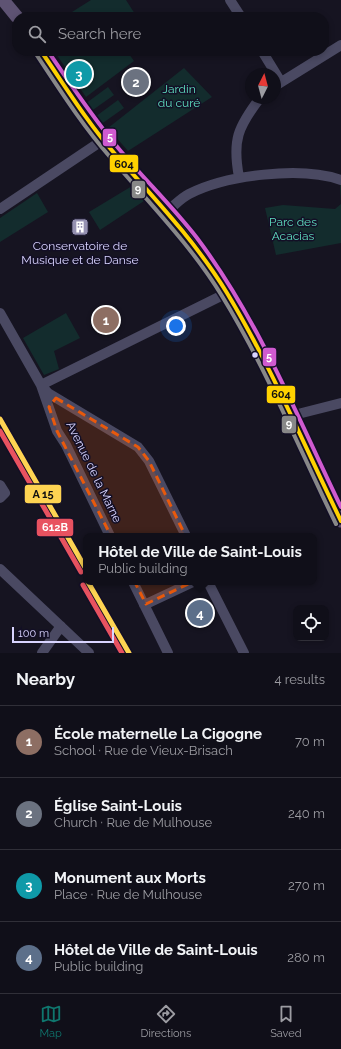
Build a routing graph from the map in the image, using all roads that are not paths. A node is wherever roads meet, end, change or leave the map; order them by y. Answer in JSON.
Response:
{"nodes":[{"id":1,"x":3,"y":0,"type":"edge"},
{"id":2,"x":230,"y":0,"type":"edge"},
{"id":3,"x":13,"y":12,"type":"edge"},
{"id":4,"x":238,"y":12,"type":"edge"},
{"id":5,"x":341,"y":45,"type":"edge"},
{"id":6,"x":329,"y":52,"type":"edge"},
{"id":7,"x":44,"y":56,"type":"edge"},
{"id":8,"x":264,"y":56,"type":"edge"},
{"id":9,"x":323,"y":56,"type":"edge"},
{"id":10,"x":270,"y":68,"type":"edge"},
{"id":11,"x":281,"y":82,"type":"edge"},
{"id":12,"x":255,"y":104,"type":"edge"},
{"id":13,"x":103,"y":140,"type":"junction"},
{"id":14,"x":239,"y":177,"type":"junction"},
{"id":15,"x":341,"y":180,"type":"edge"},
{"id":16,"x":0,"y":209,"type":"edge"},
{"id":17,"x":167,"y":211,"type":"junction"},
{"id":18,"x":226,"y":294,"type":"junction"},
{"id":19,"x":0,"y":313,"type":"edge"},
{"id":20,"x":41,"y":385,"type":"junction"},
{"id":21,"x":56,"y":398,"type":"junction"},
{"id":22,"x":341,"y":403,"type":"edge"},
{"id":23,"x":49,"y":407,"type":"junction"},
{"id":24,"x":290,"y":416,"type":"junction"},
{"id":25,"x":0,"y":485,"type":"edge"},
{"id":26,"x":0,"y":498,"type":"edge"},
{"id":27,"x":341,"y":521,"type":"edge"},
{"id":28,"x":109,"y":533,"type":"edge"},
{"id":29,"x":185,"y":533,"type":"edge"},
{"id":30,"x":0,"y":569,"type":"edge"},
{"id":31,"x":134,"y":585,"type":"edge"},
{"id":32,"x":186,"y":585,"type":"edge"},
{"id":33,"x":210,"y":585,"type":"edge"},
{"id":34,"x":144,"y":605,"type":"junction"},
{"id":35,"x":61,"y":626,"type":"junction"},
{"id":36,"x":42,"y":653,"type":"edge"},
{"id":37,"x":89,"y":653,"type":"edge"},
{"id":38,"x":168,"y":653,"type":"edge"},
{"id":39,"x":244,"y":653,"type":"edge"}],
"edges":[{"from":1,"to":3,"type":"main road"},
{"from":2,"to":4,"type":"street"},
{"from":5,"to":6,"type":"street"},
{"from":7,"to":13,"type":"main road"},
{"from":8,"to":10,"type":"street"},
{"from":9,"to":11,"type":"street"},
{"from":12,"to":14,"type":"street"},
{"from":13,"to":16,"type":"street"},
{"from":13,"to":17,"type":"main road"},
{"from":14,"to":15,"type":"street"},
{"from":14,"to":17,"type":"street"},
{"from":17,"to":18,"type":"main road"},
{"from":18,"to":20,"type":"street"},
{"from":18,"to":24,"type":"main road"},
{"from":19,"to":20,"type":"street","name":"Avenue de la Marne"},
{"from":20,"to":21,"type":"street"},
{"from":20,"to":23,"type":"street","name":"Avenue de la Marne"},
{"from":21,"to":23,"type":"street"},
{"from":21,"to":29,"type":"street"},
{"from":22,"to":24,"type":"street"},
{"from":23,"to":28,"type":"street","name":"Avenue de la Marne"},
{"from":24,"to":27,"type":"main road"},
{"from":25,"to":26,"type":"street"},
{"from":30,"to":35,"type":"street"},
{"from":31,"to":34,"type":"street"},
{"from":32,"to":34,"type":"street"},
{"from":33,"to":39,"type":"street"},
{"from":34,"to":38,"type":"street"},
{"from":35,"to":36,"type":"street"},
{"from":35,"to":37,"type":"street"}]}
